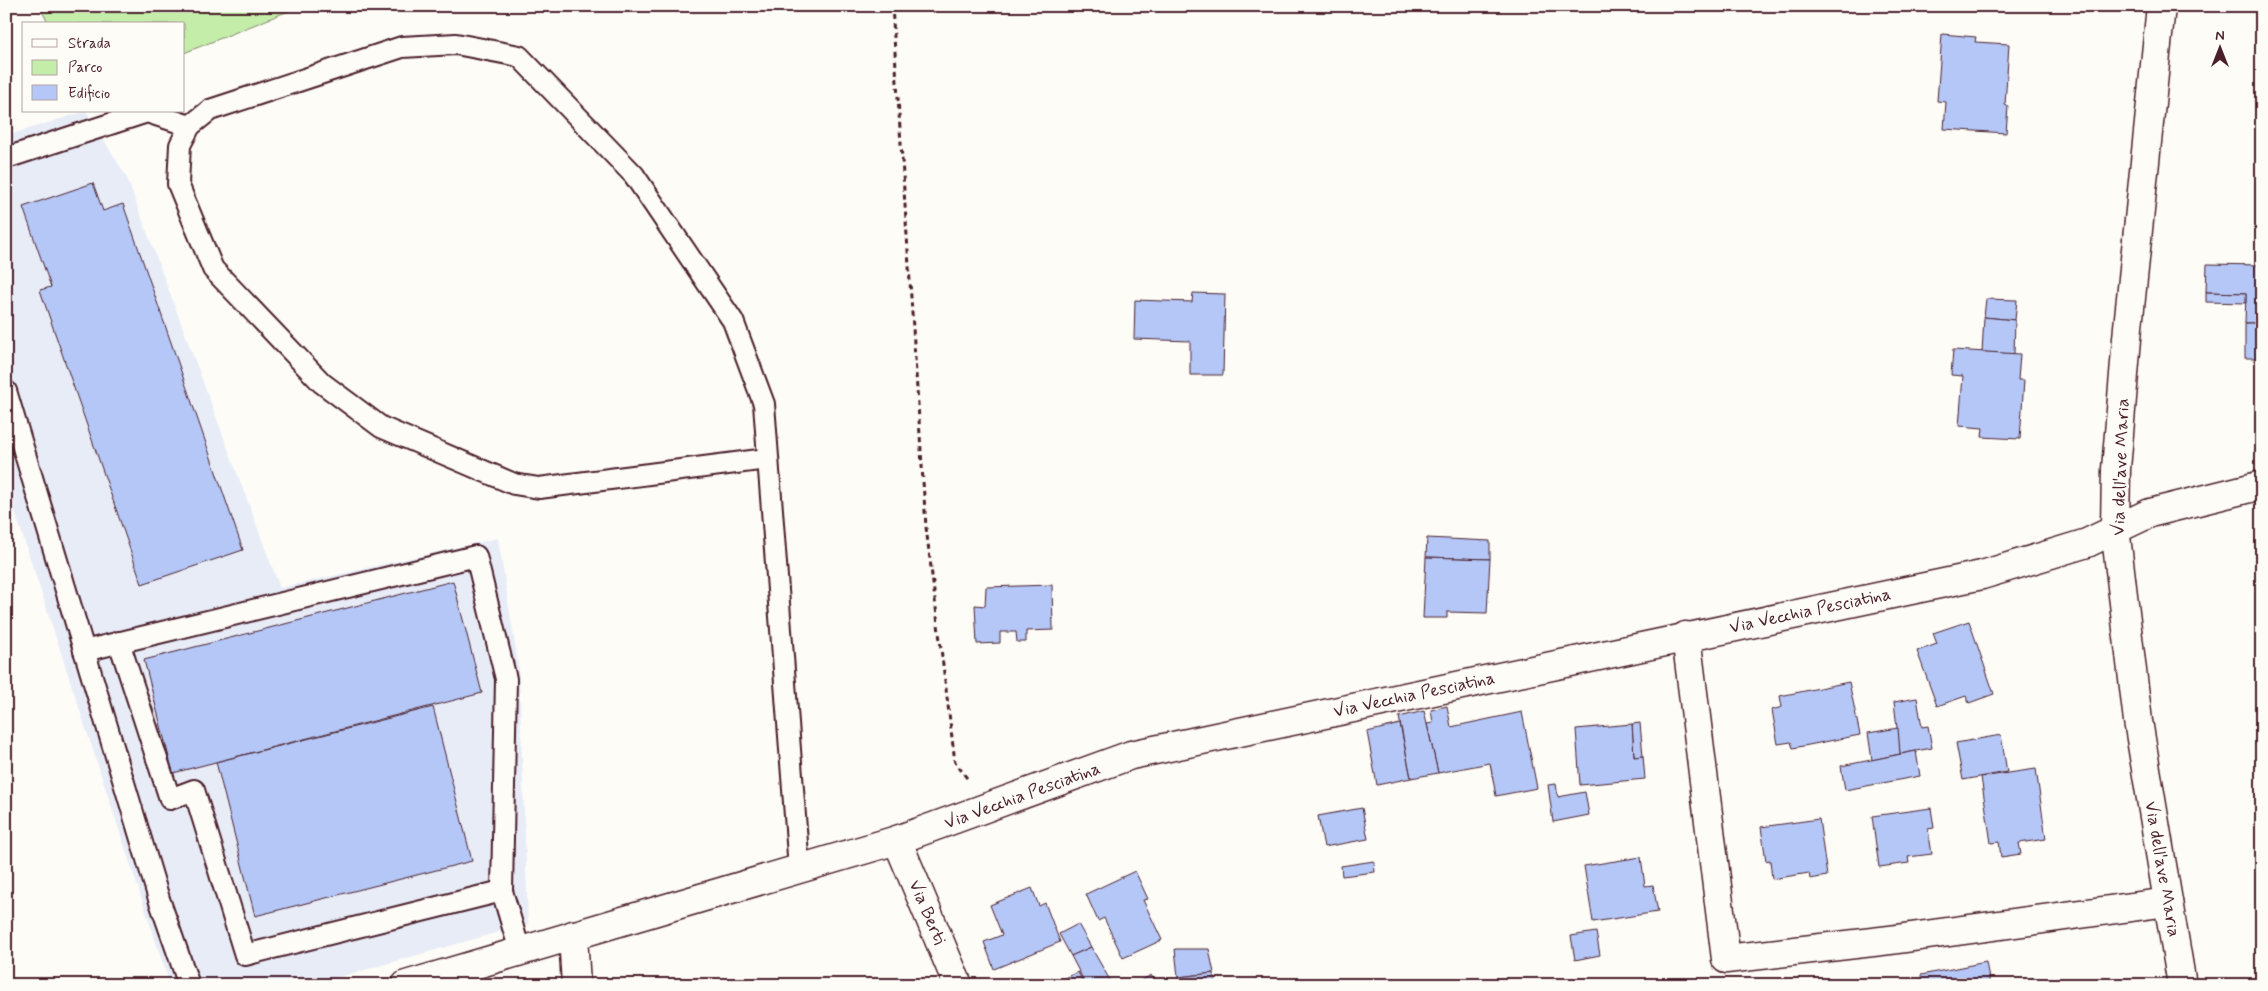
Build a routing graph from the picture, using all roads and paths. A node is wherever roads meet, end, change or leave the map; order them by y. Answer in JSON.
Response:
{"nodes":[{"id":1,"x":892,"y":6,"type":"edge"},
{"id":2,"x":2161,"y":6,"type":"edge"},
{"id":3,"x":190,"y":126,"type":"junction"},
{"id":4,"x":6,"y":158,"type":"edge"},
{"id":5,"x":6,"y":391,"type":"edge"},
{"id":6,"x":768,"y":458,"type":"junction"},
{"id":7,"x":2262,"y":485,"type":"edge"},
{"id":8,"x":2116,"y":528,"type":"junction"},
{"id":9,"x":1686,"y":636,"type":"junction"},
{"id":10,"x":119,"y":642,"type":"junction"},
{"id":11,"x":84,"y":651,"type":"junction"},
{"id":12,"x":989,"y":808,"type":"junction"},
{"id":13,"x":897,"y":840,"type":"junction"},
{"id":14,"x":799,"y":869,"type":"junction"},
{"id":15,"x":502,"y":891,"type":"junction"},
{"id":16,"x":2168,"y":902,"type":"junction"},
{"id":17,"x":573,"y":935,"type":"junction"},
{"id":18,"x":520,"y":951,"type":"junction"},
{"id":19,"x":189,"y":985,"type":"edge"},
{"id":20,"x":406,"y":985,"type":"edge"},
{"id":21,"x":576,"y":985,"type":"edge"},
{"id":22,"x":958,"y":985,"type":"edge"},
{"id":23,"x":2182,"y":985,"type":"edge"}],
"edges":[{"from":1,"to":12,"type":"path"},
{"from":2,"to":8,"type":"street","name":"Via dell'ave Maria"},
{"from":3,"to":4,"type":"lane"},
{"from":3,"to":6,"type":"lane"},
{"from":3,"to":6,"type":"lane"},
{"from":5,"to":11,"type":"lane"},
{"from":6,"to":14,"type":"lane"},
{"from":7,"to":8,"type":"street","name":"Via Vecchia Pesciatina"},
{"from":8,"to":9,"type":"street","name":"Via Vecchia Pesciatina"},
{"from":8,"to":16,"type":"street","name":"Via dell'ave Maria"},
{"from":9,"to":12,"type":"street","name":"Via Vecchia Pesciatina"},
{"from":9,"to":16,"type":"street"},
{"from":10,"to":11,"type":"lane"},
{"from":10,"to":15,"type":"lane"},
{"from":10,"to":15,"type":"lane"},
{"from":11,"to":19,"type":"lane"},
{"from":12,"to":13,"type":"street","name":"Via Vecchia Pesciatina"},
{"from":13,"to":14,"type":"street","name":"Via Vecchia Pesciatina"},
{"from":13,"to":22,"type":"street","name":"Via Berti"},
{"from":14,"to":17,"type":"street","name":"Via Vecchia Pesciatina"},
{"from":15,"to":18,"type":"lane"},
{"from":16,"to":23,"type":"street","name":"Via dell'ave Maria"},
{"from":17,"to":18,"type":"street","name":"Via Vecchia Pesciatina"},
{"from":17,"to":21,"type":"street"},
{"from":18,"to":20,"type":"street","name":"Via Vecchia Pesciatina"}]}
